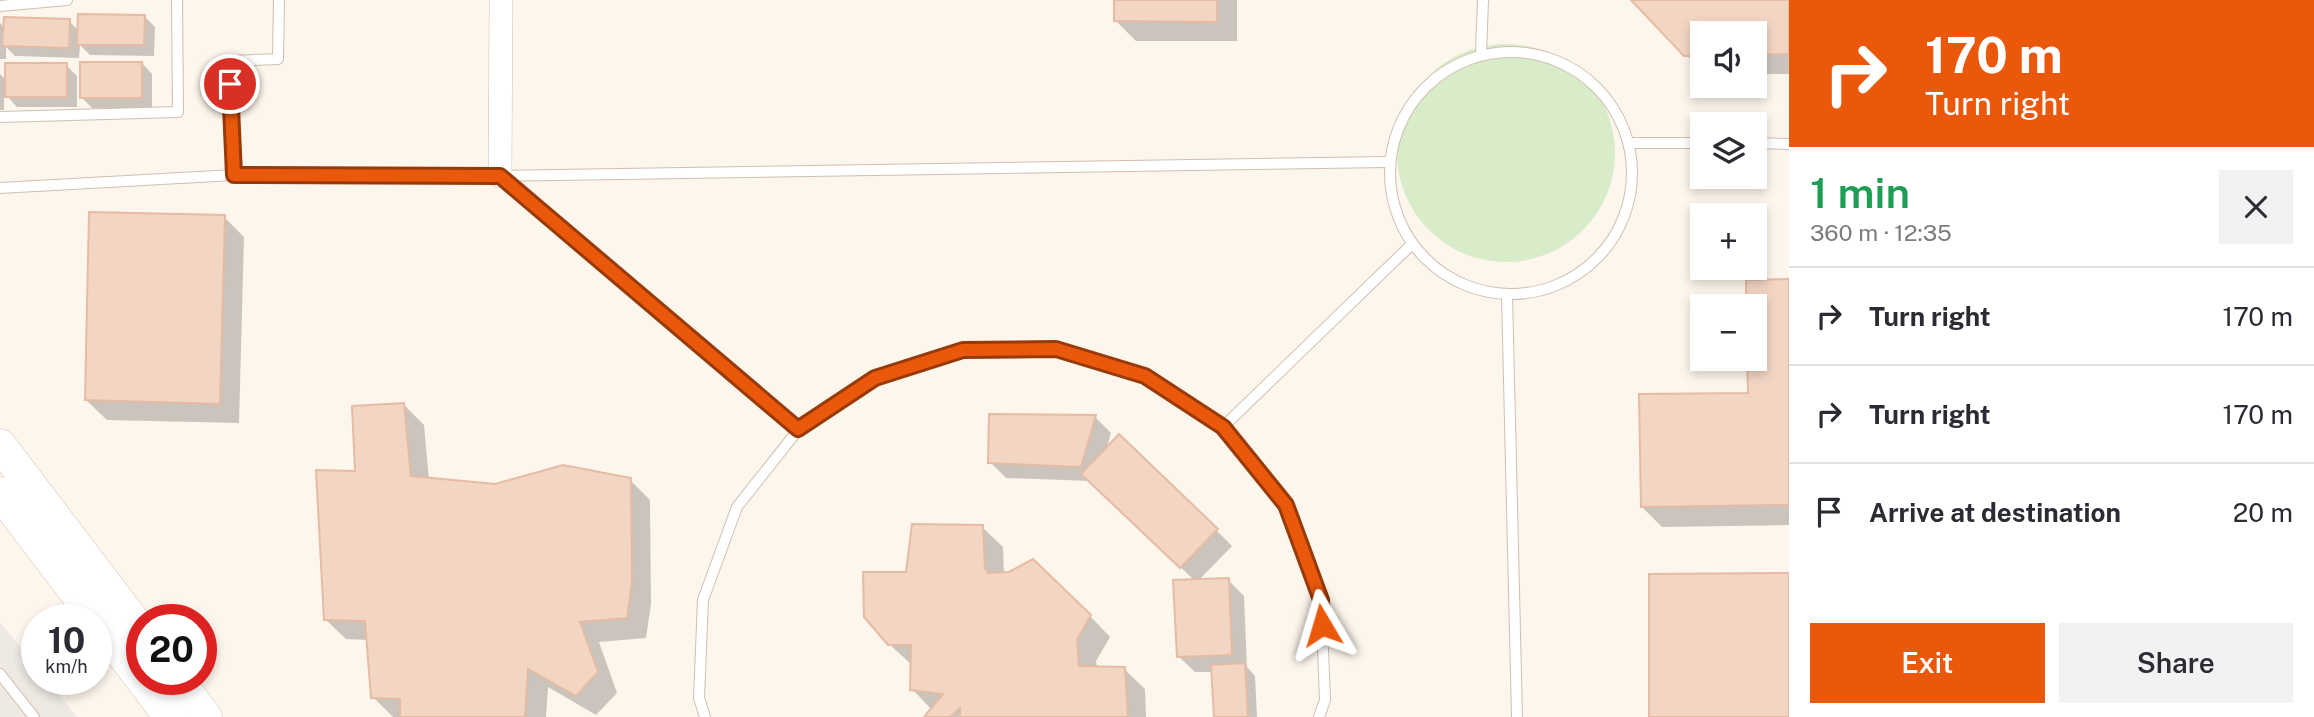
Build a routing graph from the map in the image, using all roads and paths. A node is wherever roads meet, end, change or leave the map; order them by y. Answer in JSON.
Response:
{"nodes":[{"id":1,"x":67,"y":0,"type":"edge"},
{"id":2,"x":177,"y":0,"type":"edge"},
{"id":3,"x":279,"y":0,"type":"edge"},
{"id":4,"x":501,"y":0,"type":"edge"},
{"id":5,"x":1483,"y":0,"type":"edge"},
{"id":6,"x":0,"y":6,"type":"edge"},
{"id":7,"x":1480,"y":54,"type":"junction"},
{"id":8,"x":0,"y":117,"type":"edge"},
{"id":9,"x":1630,"y":143,"type":"junction"},
{"id":10,"x":1690,"y":143,"type":"edge"},
{"id":11,"x":1767,"y":143,"type":"edge"},
{"id":12,"x":1789,"y":144,"type":"edge"},
{"id":13,"x":1388,"y":162,"type":"junction"},
{"id":14,"x":234,"y":175,"type":"junction"},
{"id":15,"x":500,"y":176,"type":"junction"},
{"id":16,"x":0,"y":188,"type":"edge"},
{"id":17,"x":1411,"y":245,"type":"junction"},
{"id":18,"x":1507,"y":295,"type":"junction"},
{"id":19,"x":1223,"y":427,"type":"junction"},
{"id":20,"x":798,"y":429,"type":"junction"},
{"id":21,"x":0,"y":445,"type":"edge"},
{"id":22,"x":0,"y":493,"type":"edge"},
{"id":23,"x":126,"y":611,"type":"edge"},
{"id":24,"x":0,"y":674,"type":"edge"},
{"id":25,"x":189,"y":695,"type":"edge"},
{"id":26,"x":34,"y":717,"type":"edge"},
{"id":27,"x":170,"y":717,"type":"edge"},
{"id":28,"x":206,"y":717,"type":"edge"},
{"id":29,"x":705,"y":717,"type":"edge"},
{"id":30,"x":1320,"y":717,"type":"edge"},
{"id":31,"x":1517,"y":717,"type":"edge"}],
"edges":[{"from":1,"to":6,"type":"lane"},
{"from":2,"to":8,"type":"lane"},
{"from":3,"to":14,"type":"lane"},
{"from":4,"to":15,"type":"street"},
{"from":5,"to":7,"type":"lane"},
{"from":7,"to":9,"type":"lane"},
{"from":7,"to":13,"type":"lane"},
{"from":9,"to":10,"type":"lane"},
{"from":9,"to":18,"type":"lane"},
{"from":11,"to":12,"type":"lane"},
{"from":13,"to":15,"type":"lane"},
{"from":13,"to":17,"type":"lane"},
{"from":14,"to":15,"type":"lane"},
{"from":14,"to":16,"type":"lane"},
{"from":15,"to":20,"type":"lane"},
{"from":17,"to":18,"type":"lane"},
{"from":17,"to":19,"type":"lane"},
{"from":18,"to":31,"type":"lane"},
{"from":19,"to":20,"type":"lane"},
{"from":19,"to":30,"type":"lane"},
{"from":20,"to":29,"type":"lane"},
{"from":21,"to":23,"type":"main road"},
{"from":22,"to":27,"type":"main road"},
{"from":24,"to":26,"type":"lane"},
{"from":25,"to":28,"type":"main road"}]}
